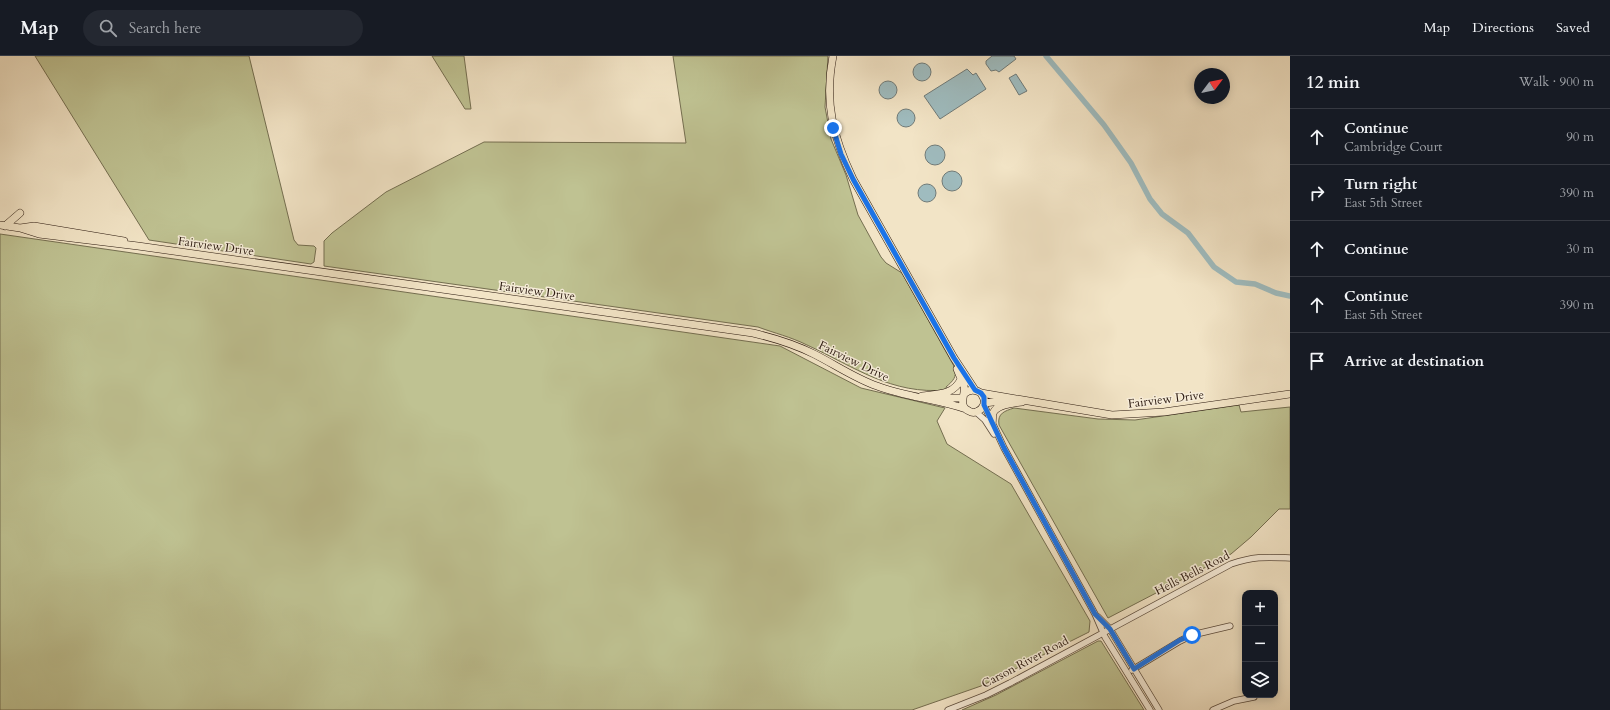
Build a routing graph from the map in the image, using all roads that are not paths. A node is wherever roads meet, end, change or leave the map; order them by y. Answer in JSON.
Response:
{"nodes":[{"id":1,"x":833,"y":56,"type":"edge"},
{"id":2,"x":20,"y":213,"type":"dead end"},
{"id":3,"x":2,"y":225,"type":"edge"},
{"id":4,"x":954,"y":358,"type":"junction"},
{"id":5,"x":961,"y":379,"type":"junction"},
{"id":6,"x":978,"y":391,"type":"junction"},
{"id":7,"x":1290,"y":394,"type":"edge"},
{"id":8,"x":963,"y":396,"type":"junction"},
{"id":9,"x":919,"y":397,"type":"junction"},
{"id":10,"x":1024,"y":400,"type":"junction"},
{"id":11,"x":984,"y":404,"type":"junction"},
{"id":12,"x":966,"y":410,"type":"junction"},
{"id":13,"x":976,"y":412,"type":"junction"},
{"id":14,"x":992,"y":423,"type":"junction"},
{"id":15,"x":1004,"y":448,"type":"junction"},
{"id":16,"x":1290,"y":558,"type":"edge"},
{"id":17,"x":1095,"y":614,"type":"junction"},
{"id":18,"x":1230,"y":626,"type":"dead end"},
{"id":19,"x":1110,"y":629,"type":"junction"},
{"id":20,"x":1103,"y":633,"type":"junction"},
{"id":21,"x":1134,"y":669,"type":"junction"},
{"id":22,"x":1127,"y":673,"type":"junction"},
{"id":23,"x":1249,"y":698,"type":"edge"},
{"id":24,"x":948,"y":710,"type":"edge"},
{"id":25,"x":1150,"y":710,"type":"edge"},
{"id":26,"x":1159,"y":710,"type":"edge"},
{"id":27,"x":1212,"y":710,"type":"edge"}],
"edges":[{"from":1,"to":4,"type":"main road"},
{"from":2,"to":3,"type":"main road"},
{"from":3,"to":9,"type":"main road","name":"Fairview Drive"},
{"from":4,"to":5,"type":"main road"},
{"from":4,"to":6,"type":"main road"},
{"from":5,"to":8,"type":"main road"},
{"from":5,"to":9,"type":"main road"},
{"from":6,"to":8,"type":"main road"},
{"from":6,"to":10,"type":"main road","name":"Fairview Drive"},
{"from":6,"to":11,"type":"main road"},
{"from":7,"to":10,"type":"main road","name":"Fairview Drive"},
{"from":8,"to":9,"type":"main road","name":"Fairview Drive"},
{"from":8,"to":12,"type":"main road"},
{"from":9,"to":12,"type":"main road","name":"Fairview Drive"},
{"from":10,"to":11,"type":"main road","name":"Fairview Drive"},
{"from":10,"to":14,"type":"main road"},
{"from":11,"to":13,"type":"main road"},
{"from":11,"to":14,"type":"street"},
{"from":12,"to":13,"type":"main road"},
{"from":13,"to":15,"type":"street"},
{"from":14,"to":15,"type":"street"},
{"from":15,"to":17,"type":"street"},
{"from":16,"to":19,"type":"street","name":"Hells Bells Road"},
{"from":17,"to":19,"type":"street"},
{"from":17,"to":20,"type":"street"},
{"from":18,"to":21,"type":"street"},
{"from":19,"to":20,"type":"street","name":"Carson River Road"},
{"from":19,"to":21,"type":"street"},
{"from":20,"to":22,"type":"street"},
{"from":20,"to":24,"type":"street","name":"Carson River Road"},
{"from":21,"to":22,"type":"street"},
{"from":21,"to":26,"type":"street"},
{"from":22,"to":25,"type":"street"},
{"from":23,"to":27,"type":"street"}]}
